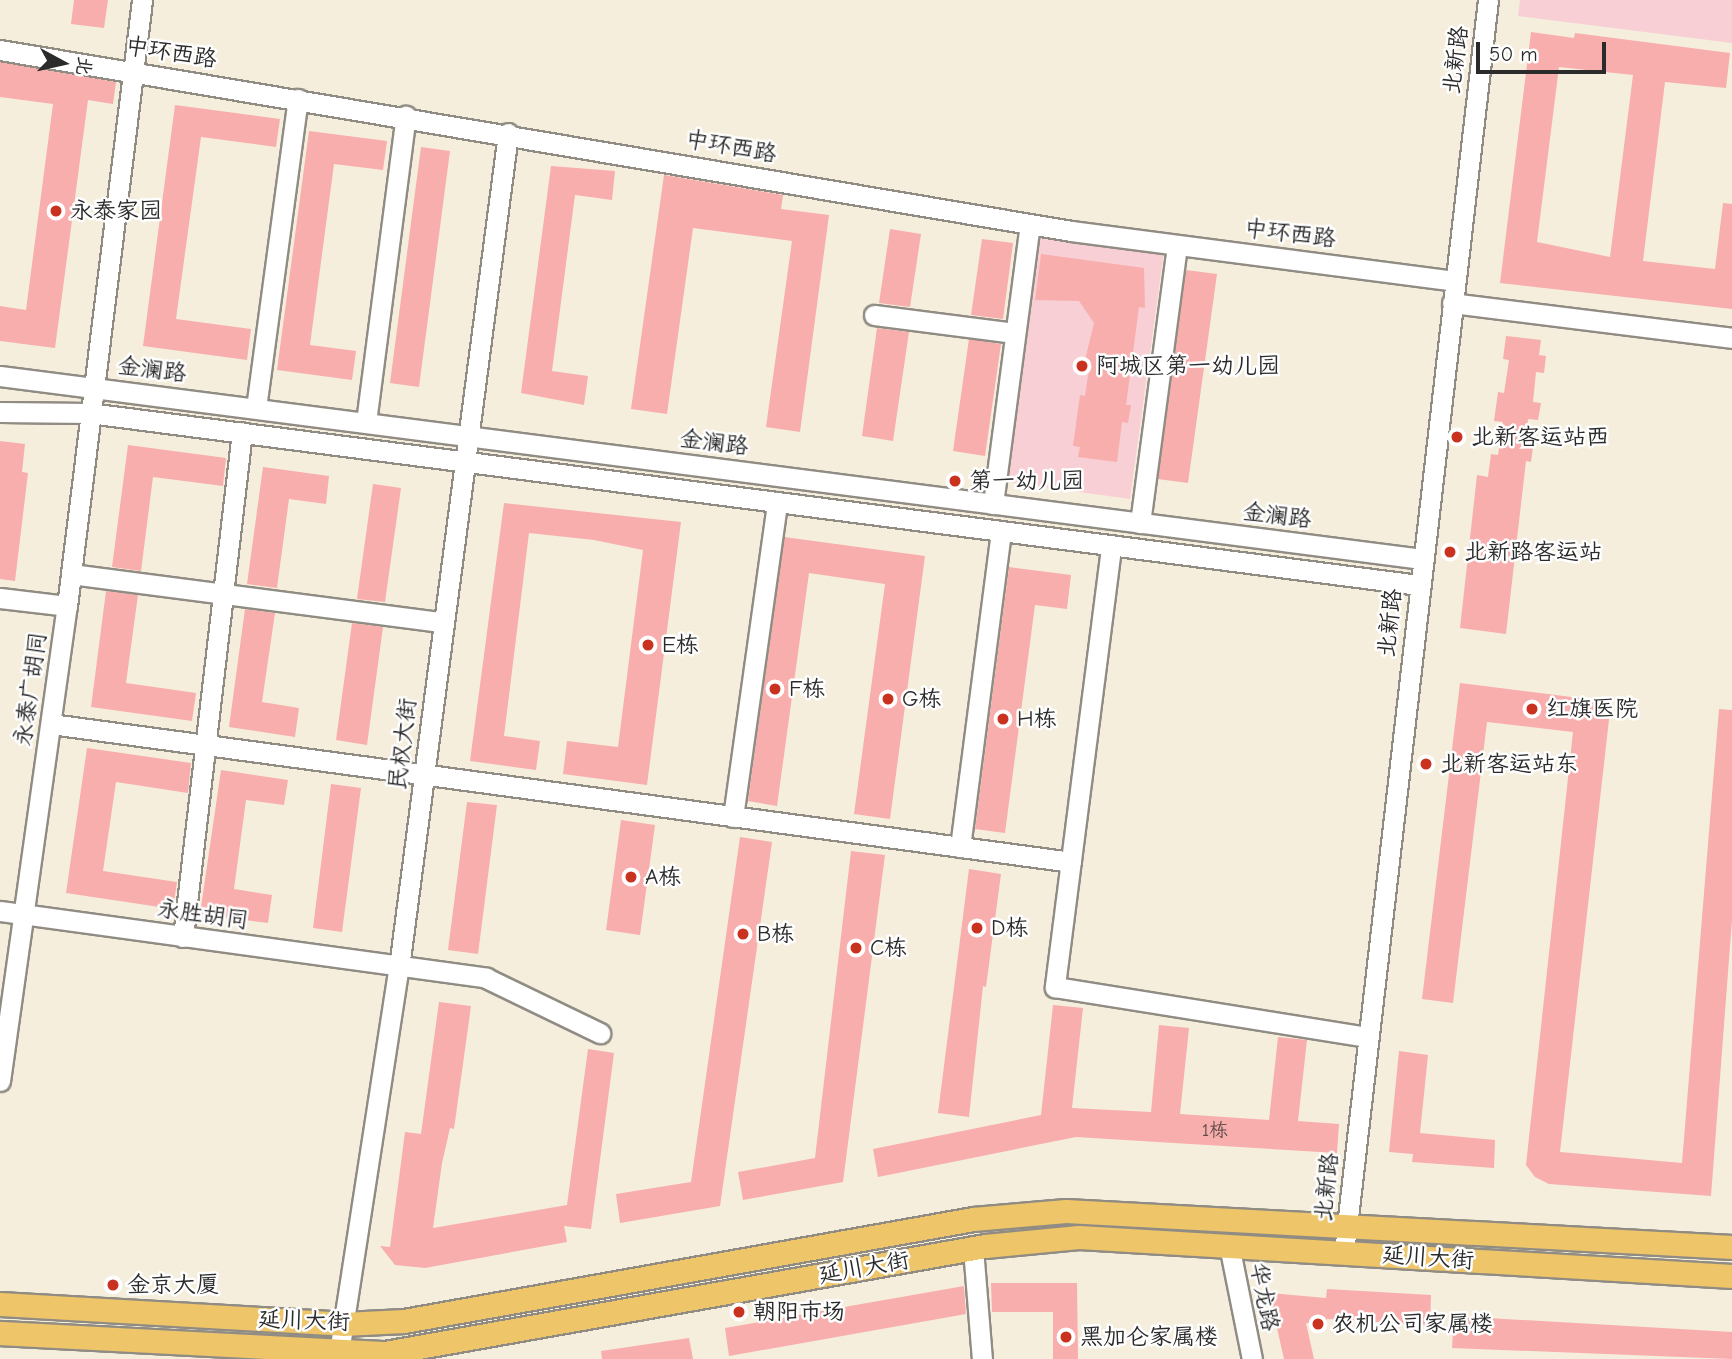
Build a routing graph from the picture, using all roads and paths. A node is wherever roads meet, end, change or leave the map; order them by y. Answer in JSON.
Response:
{"nodes":[{"id":1,"x":142,"y":0,"type":"edge"},
{"id":2,"x":1488,"y":0,"type":"edge"},
{"id":3,"x":0,"y":50,"type":"edge"},
{"id":4,"x":134,"y":72,"type":"junction"},
{"id":5,"x":298,"y":99,"type":"junction"},
{"id":6,"x":405,"y":116,"type":"junction"},
{"id":7,"x":508,"y":133,"type":"junction"},
{"id":8,"x":1030,"y":224,"type":"junction"},
{"id":9,"x":1177,"y":244,"type":"junction"},
{"id":10,"x":1455,"y":281,"type":"junction"},
{"id":11,"x":1452,"y":303,"type":"junction"},
{"id":12,"x":874,"y":315,"type":"dead end"},
{"id":13,"x":1015,"y":334,"type":"junction"},
{"id":14,"x":1732,"y":338,"type":"edge"},
{"id":15,"x":0,"y":376,"type":"edge"},
{"id":16,"x":92,"y":387,"type":"junction"},
{"id":17,"x":256,"y":408,"type":"junction"},
{"id":18,"x":0,"y":412,"type":"edge"},
{"id":19,"x":89,"y":413,"type":"junction"},
{"id":20,"x":366,"y":422,"type":"junction"},
{"id":21,"x":242,"y":432,"type":"junction"},
{"id":22,"x":467,"y":435,"type":"junction"},
{"id":23,"x":464,"y":460,"type":"junction"},
{"id":24,"x":777,"y":502,"type":"junction"},
{"id":25,"x":993,"y":504,"type":"junction"},
{"id":26,"x":1140,"y":523,"type":"junction"},
{"id":27,"x":1001,"y":533,"type":"junction"},
{"id":28,"x":1111,"y":548,"type":"junction"},
{"id":29,"x":1422,"y":559,"type":"junction"},
{"id":30,"x":71,"y":574,"type":"junction"},
{"id":31,"x":1419,"y":585,"type":"junction"},
{"id":32,"x":220,"y":593,"type":"junction"},
{"id":33,"x":0,"y":598,"type":"edge"},
{"id":34,"x":67,"y":606,"type":"junction"},
{"id":35,"x":443,"y":622,"type":"junction"},
{"id":36,"x":51,"y":724,"type":"junction"},
{"id":37,"x":207,"y":746,"type":"junction"},
{"id":38,"x":424,"y":775,"type":"junction"},
{"id":39,"x":733,"y":817,"type":"junction"},
{"id":40,"x":960,"y":847,"type":"junction"},
{"id":41,"x":1071,"y":862,"type":"junction"},
{"id":42,"x":0,"y":911,"type":"edge"},
{"id":43,"x":24,"y":915,"type":"junction"},
{"id":44,"x":183,"y":937,"type":"junction"},
{"id":45,"x":399,"y":967,"type":"junction"},
{"id":46,"x":600,"y":1033,"type":"dead end"},
{"id":47,"x":1368,"y":1037,"type":"junction"},
{"id":48,"x":0,"y":1081,"type":"edge"},
{"id":49,"x":1347,"y":1223,"type":"junction"},
{"id":50,"x":1229,"y":1245,"type":"junction"},
{"id":51,"x":1732,"y":1247,"type":"edge"},
{"id":52,"x":973,"y":1248,"type":"junction"},
{"id":53,"x":1344,"y":1252,"type":"junction"},
{"id":54,"x":1732,"y":1276,"type":"edge"},
{"id":55,"x":0,"y":1304,"type":"edge"},
{"id":56,"x":343,"y":1324,"type":"junction"},
{"id":57,"x":0,"y":1333,"type":"edge"},
{"id":58,"x":338,"y":1357,"type":"edge"},
{"id":59,"x":982,"y":1359,"type":"edge"},
{"id":60,"x":1252,"y":1359,"type":"edge"}],
"edges":[{"from":1,"to":4,"type":"street","name":"永泰广胡同"},
{"from":2,"to":10,"type":"street","name":"北新路"},
{"from":3,"to":4,"type":"street","name":"中环西路"},
{"from":4,"to":5,"type":"street","name":"中环西路"},
{"from":4,"to":16,"type":"street","name":"永泰广胡同"},
{"from":5,"to":6,"type":"street","name":"中环西路"},
{"from":5,"to":17,"type":"street"},
{"from":6,"to":7,"type":"street","name":"中环西路"},
{"from":6,"to":20,"type":"street"},
{"from":7,"to":8,"type":"street","name":"中环西路"},
{"from":7,"to":22,"type":"street","name":"民权大街"},
{"from":8,"to":9,"type":"street","name":"中环西路"},
{"from":8,"to":13,"type":"street"},
{"from":9,"to":10,"type":"street","name":"中环西路"},
{"from":9,"to":26,"type":"street"},
{"from":10,"to":11,"type":"street","name":"北新路"},
{"from":11,"to":14,"type":"street"},
{"from":11,"to":29,"type":"street","name":"北新路"},
{"from":12,"to":13,"type":"street"},
{"from":13,"to":25,"type":"street"},
{"from":15,"to":16,"type":"street","name":"金澜路"},
{"from":16,"to":17,"type":"street","name":"金澜路"},
{"from":16,"to":19,"type":"street","name":"永泰广胡同"},
{"from":17,"to":20,"type":"street","name":"金澜路"},
{"from":18,"to":19,"type":"street"},
{"from":19,"to":21,"type":"street"},
{"from":19,"to":30,"type":"street","name":"永泰广胡同"},
{"from":20,"to":22,"type":"street","name":"金澜路"},
{"from":21,"to":23,"type":"street"},
{"from":21,"to":32,"type":"street"},
{"from":22,"to":23,"type":"street","name":"民权大街"},
{"from":22,"to":25,"type":"street","name":"金澜路"},
{"from":23,"to":24,"type":"street"},
{"from":23,"to":35,"type":"street","name":"民权大街"},
{"from":24,"to":27,"type":"street"},
{"from":24,"to":39,"type":"street"},
{"from":25,"to":26,"type":"street","name":"金澜路"},
{"from":26,"to":29,"type":"street","name":"金澜路"},
{"from":27,"to":28,"type":"street"},
{"from":27,"to":40,"type":"street"},
{"from":28,"to":31,"type":"street"},
{"from":28,"to":41,"type":"street"},
{"from":29,"to":31,"type":"street","name":"北新路"},
{"from":30,"to":32,"type":"street"},
{"from":30,"to":34,"type":"street","name":"永泰广胡同"},
{"from":31,"to":47,"type":"street","name":"北新路"},
{"from":32,"to":35,"type":"street"},
{"from":32,"to":37,"type":"street"},
{"from":33,"to":34,"type":"street"},
{"from":34,"to":36,"type":"street","name":"永泰广胡同"},
{"from":35,"to":38,"type":"street","name":"民权大街"},
{"from":36,"to":37,"type":"street"},
{"from":36,"to":43,"type":"street","name":"永泰广胡同"},
{"from":37,"to":38,"type":"street"},
{"from":37,"to":44,"type":"street"},
{"from":38,"to":39,"type":"street"},
{"from":38,"to":45,"type":"street","name":"民权大街"},
{"from":39,"to":40,"type":"street"},
{"from":40,"to":41,"type":"street"},
{"from":41,"to":47,"type":"street"},
{"from":42,"to":43,"type":"street","name":"永胜胡同"},
{"from":43,"to":44,"type":"street","name":"永胜胡同"},
{"from":43,"to":48,"type":"street","name":"永泰广胡同"},
{"from":44,"to":45,"type":"street","name":"永胜胡同"},
{"from":45,"to":46,"type":"street","name":"永胜胡同"},
{"from":45,"to":56,"type":"street","name":"民权大街"},
{"from":47,"to":49,"type":"street","name":"北新路"},
{"from":49,"to":51,"type":"main road","name":"延川大街"},
{"from":49,"to":53,"type":"street","name":"北新路"},
{"from":49,"to":56,"type":"main road","name":"延川大街"},
{"from":50,"to":52,"type":"main road","name":"延川大街"},
{"from":50,"to":53,"type":"main road","name":"延川大街"},
{"from":50,"to":60,"type":"street","name":"华龙路"},
{"from":52,"to":58,"type":"main road","name":"延川大街"},
{"from":52,"to":59,"type":"street"},
{"from":53,"to":54,"type":"main road","name":"延川大街"},
{"from":55,"to":56,"type":"main road","name":"延川大街"},
{"from":56,"to":58,"type":"street","name":"民权大街"},
{"from":57,"to":58,"type":"main road","name":"延川大街"}]}
